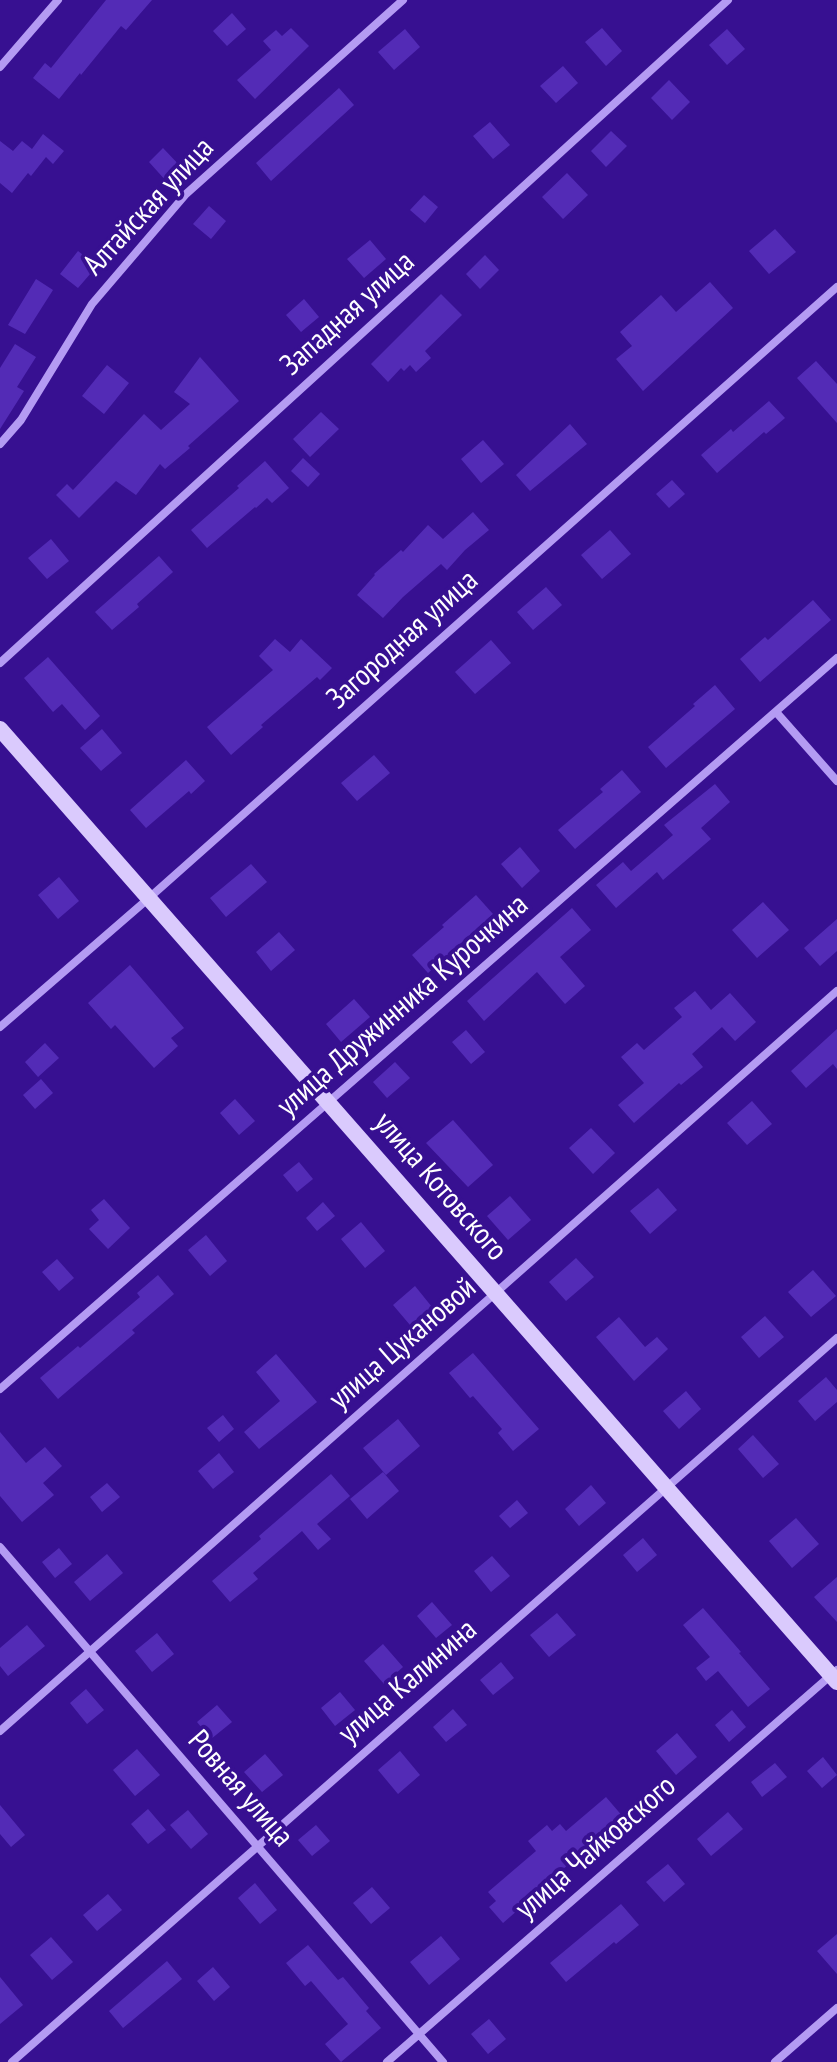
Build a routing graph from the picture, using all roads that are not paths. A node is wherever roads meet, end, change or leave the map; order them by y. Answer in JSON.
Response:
{"nodes":[{"id":1,"x":58,"y":0,"type":"edge"},
{"id":2,"x":403,"y":0,"type":"edge"},
{"id":3,"x":728,"y":0,"type":"edge"},
{"id":4,"x":0,"y":67,"type":"edge"},
{"id":5,"x":837,"y":287,"type":"edge"},
{"id":6,"x":0,"y":444,"type":"edge"},
{"id":7,"x":837,"y":658,"type":"edge"},
{"id":8,"x":0,"y":663,"type":"edge"},
{"id":9,"x":776,"y":712,"type":"junction"},
{"id":10,"x":0,"y":729,"type":"edge"},
{"id":11,"x":837,"y":781,"type":"edge"},
{"id":12,"x":149,"y":898,"type":"junction"},
{"id":13,"x":837,"y":991,"type":"edge"},
{"id":14,"x":0,"y":1027,"type":"edge"},
{"id":15,"x":328,"y":1103,"type":"junction"},
{"id":16,"x":496,"y":1294,"type":"junction"},
{"id":17,"x":837,"y":1338,"type":"edge"},
{"id":18,"x":0,"y":1389,"type":"edge"},
{"id":19,"x":666,"y":1487,"type":"junction"},
{"id":20,"x":0,"y":1547,"type":"edge"},
{"id":21,"x":89,"y":1651,"type":"junction"},
{"id":22,"x":835,"y":1675,"type":"edge"},
{"id":23,"x":0,"y":1731,"type":"edge"},
{"id":24,"x":258,"y":1846,"type":"junction"},
{"id":25,"x":837,"y":2008,"type":"edge"},
{"id":26,"x":419,"y":2034,"type":"junction"},
{"id":27,"x":12,"y":2062,"type":"edge"},
{"id":28,"x":387,"y":2062,"type":"edge"},
{"id":29,"x":443,"y":2062,"type":"edge"},
{"id":30,"x":775,"y":2062,"type":"edge"}],
"edges":[{"from":1,"to":4,"type":"street"},
{"from":2,"to":6,"type":"street","name":"Алтайская улица"},
{"from":3,"to":8,"type":"street","name":"Западная улица"},
{"from":5,"to":12,"type":"street","name":"Загородная улица"},
{"from":7,"to":9,"type":"street","name":"улица Дружинника Курочкина"},
{"from":9,"to":11,"type":"street"},
{"from":9,"to":15,"type":"street","name":"улица Дружинника Курочкина"},
{"from":10,"to":12,"type":"street","name":"улица Котовского"},
{"from":12,"to":14,"type":"street","name":"Загородная улица"},
{"from":12,"to":15,"type":"street","name":"улица Котовского"},
{"from":13,"to":16,"type":"street","name":"улица Цукановой"},
{"from":15,"to":16,"type":"street","name":"улица Котовского"},
{"from":15,"to":18,"type":"street","name":"улица Дружинника Курочкина"},
{"from":16,"to":19,"type":"street","name":"улица Котовского"},
{"from":16,"to":21,"type":"street","name":"улица Цукановой"},
{"from":17,"to":19,"type":"street","name":"улица Калинина"},
{"from":19,"to":22,"type":"street","name":"улица Котовского"},
{"from":19,"to":24,"type":"street","name":"улица Калинина"},
{"from":20,"to":21,"type":"street","name":"Ровная улица"},
{"from":21,"to":23,"type":"street","name":"улица Цукановой"},
{"from":21,"to":24,"type":"street","name":"Ровная улица"},
{"from":22,"to":26,"type":"street","name":"улица Чайковского"},
{"from":24,"to":26,"type":"street","name":"Ровная улица"},
{"from":24,"to":27,"type":"street","name":"улица Калинина"},
{"from":25,"to":30,"type":"street"},
{"from":26,"to":28,"type":"street","name":"улица Чайковского"},
{"from":26,"to":29,"type":"street","name":"Ровная улица"}]}
